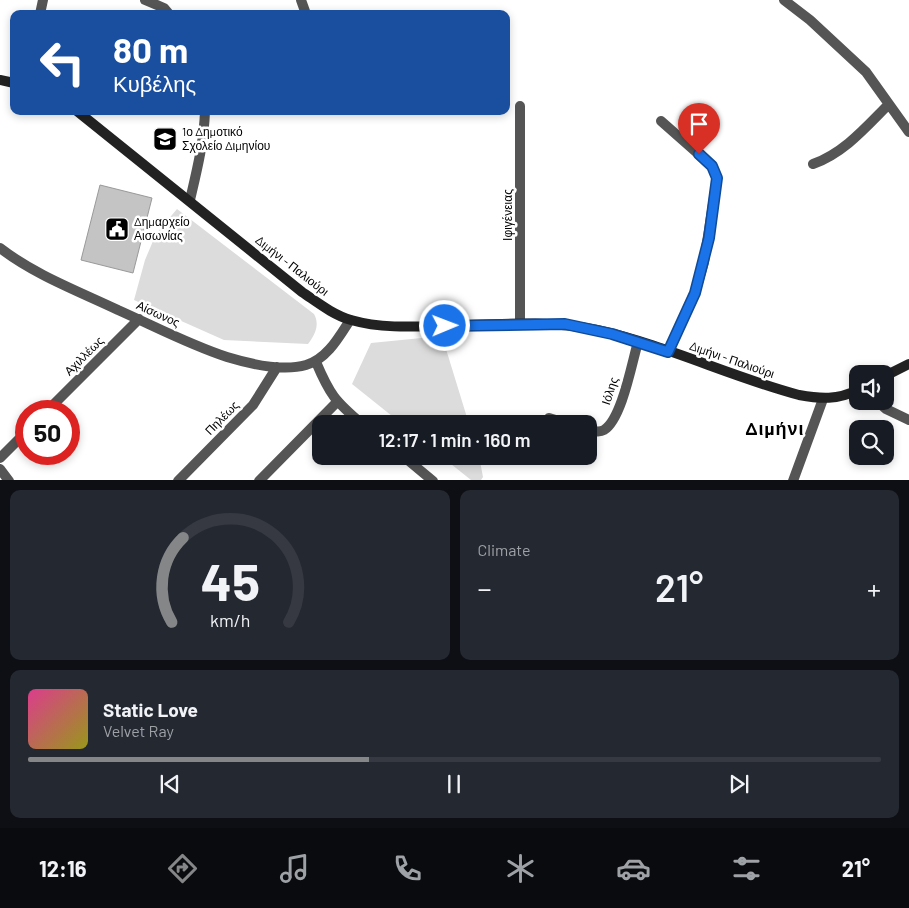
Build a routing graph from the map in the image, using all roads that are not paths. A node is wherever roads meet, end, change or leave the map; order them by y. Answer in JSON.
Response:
{"nodes":[{"id":1,"x":145,"y":0,"type":"edge"},
{"id":2,"x":784,"y":0,"type":"edge"},
{"id":3,"x":166,"y":10,"type":"edge"},
{"id":4,"x":888,"y":104,"type":"junction"},
{"id":5,"x":520,"y":106,"type":"dead end"},
{"id":6,"x":83,"y":115,"type":"edge"},
{"id":7,"x":204,"y":115,"type":"edge"},
{"id":8,"x":661,"y":120,"type":"dead end"},
{"id":9,"x":909,"y":132,"type":"edge"},
{"id":10,"x":813,"y":164,"type":"dead end"},
{"id":11,"x":190,"y":200,"type":"junction"},
{"id":12,"x":0,"y":248,"type":"edge"},
{"id":13,"x":139,"y":319,"type":"junction"},
{"id":14,"x":350,"y":320,"type":"junction"},
{"id":15,"x":520,"y":324,"type":"junction"},
{"id":16,"x":638,"y":342,"type":"junction"},
{"id":17,"x":668,"y":352,"type":"junction"},
{"id":18,"x":316,"y":362,"type":"junction"},
{"id":19,"x":909,"y":364,"type":"edge"},
{"id":20,"x":277,"y":367,"type":"junction"},
{"id":21,"x":894,"y":372,"type":"edge"},
{"id":22,"x":849,"y":393,"type":"edge"},
{"id":23,"x":823,"y":399,"type":"junction"},
{"id":24,"x":58,"y":400,"type":"edge"},
{"id":25,"x":336,"y":403,"type":"junction"},
{"id":26,"x":888,"y":410,"type":"edge"},
{"id":27,"x":351,"y":415,"type":"edge"},
{"id":28,"x":909,"y":420,"type":"edge"},
{"id":29,"x":597,"y":432,"type":"edge"},
{"id":30,"x":15,"y":443,"type":"edge"},
{"id":31,"x":0,"y":458,"type":"edge"},
{"id":32,"x":414,"y":465,"type":"edge"},
{"id":33,"x":0,"y":469,"type":"edge"},
{"id":34,"x":9,"y":480,"type":"edge"},
{"id":35,"x":178,"y":480,"type":"edge"},
{"id":36,"x":259,"y":480,"type":"edge"},
{"id":37,"x":433,"y":480,"type":"edge"},
{"id":38,"x":794,"y":480,"type":"edge"}],
"edges":[{"from":1,"to":3,"type":"street"},
{"from":2,"to":4,"type":"street"},
{"from":4,"to":9,"type":"street"},
{"from":4,"to":10,"type":"street"},
{"from":5,"to":15,"type":"street","name":"Ιφιγένειας"},
{"from":6,"to":11,"type":"main road","name":"Διμήνι - Παλιούρι"},
{"from":7,"to":11,"type":"street"},
{"from":8,"to":17,"type":"street"},
{"from":11,"to":14,"type":"main road","name":"Διμήνι - Παλιούρι"},
{"from":12,"to":13,"type":"street","name":"Αίσωνος"},
{"from":13,"to":20,"type":"street","name":"Αίσωνος"},
{"from":13,"to":24,"type":"street","name":"Αχιλλέως"},
{"from":14,"to":15,"type":"main road","name":"Διμήνι - Παλιούρι"},
{"from":14,"to":18,"type":"street"},
{"from":15,"to":16,"type":"main road","name":"Διμήνι - Παλιούρι"},
{"from":16,"to":17,"type":"main road","name":"Διμήνι - Παλιούρι"},
{"from":16,"to":29,"type":"street","name":"Ιόλης"},
{"from":17,"to":23,"type":"main road","name":"Διμήνι - Παλιούρι"},
{"from":18,"to":20,"type":"street","name":"Αίσωνος"},
{"from":18,"to":25,"type":"street"},
{"from":19,"to":21,"type":"main road"},
{"from":20,"to":35,"type":"street","name":"Πηλέως"},
{"from":22,"to":23,"type":"main road"},
{"from":23,"to":38,"type":"street"},
{"from":25,"to":27,"type":"street"},
{"from":25,"to":36,"type":"street"},
{"from":26,"to":28,"type":"street"},
{"from":30,"to":31,"type":"street"},
{"from":32,"to":37,"type":"street"},
{"from":33,"to":34,"type":"street"}]}
